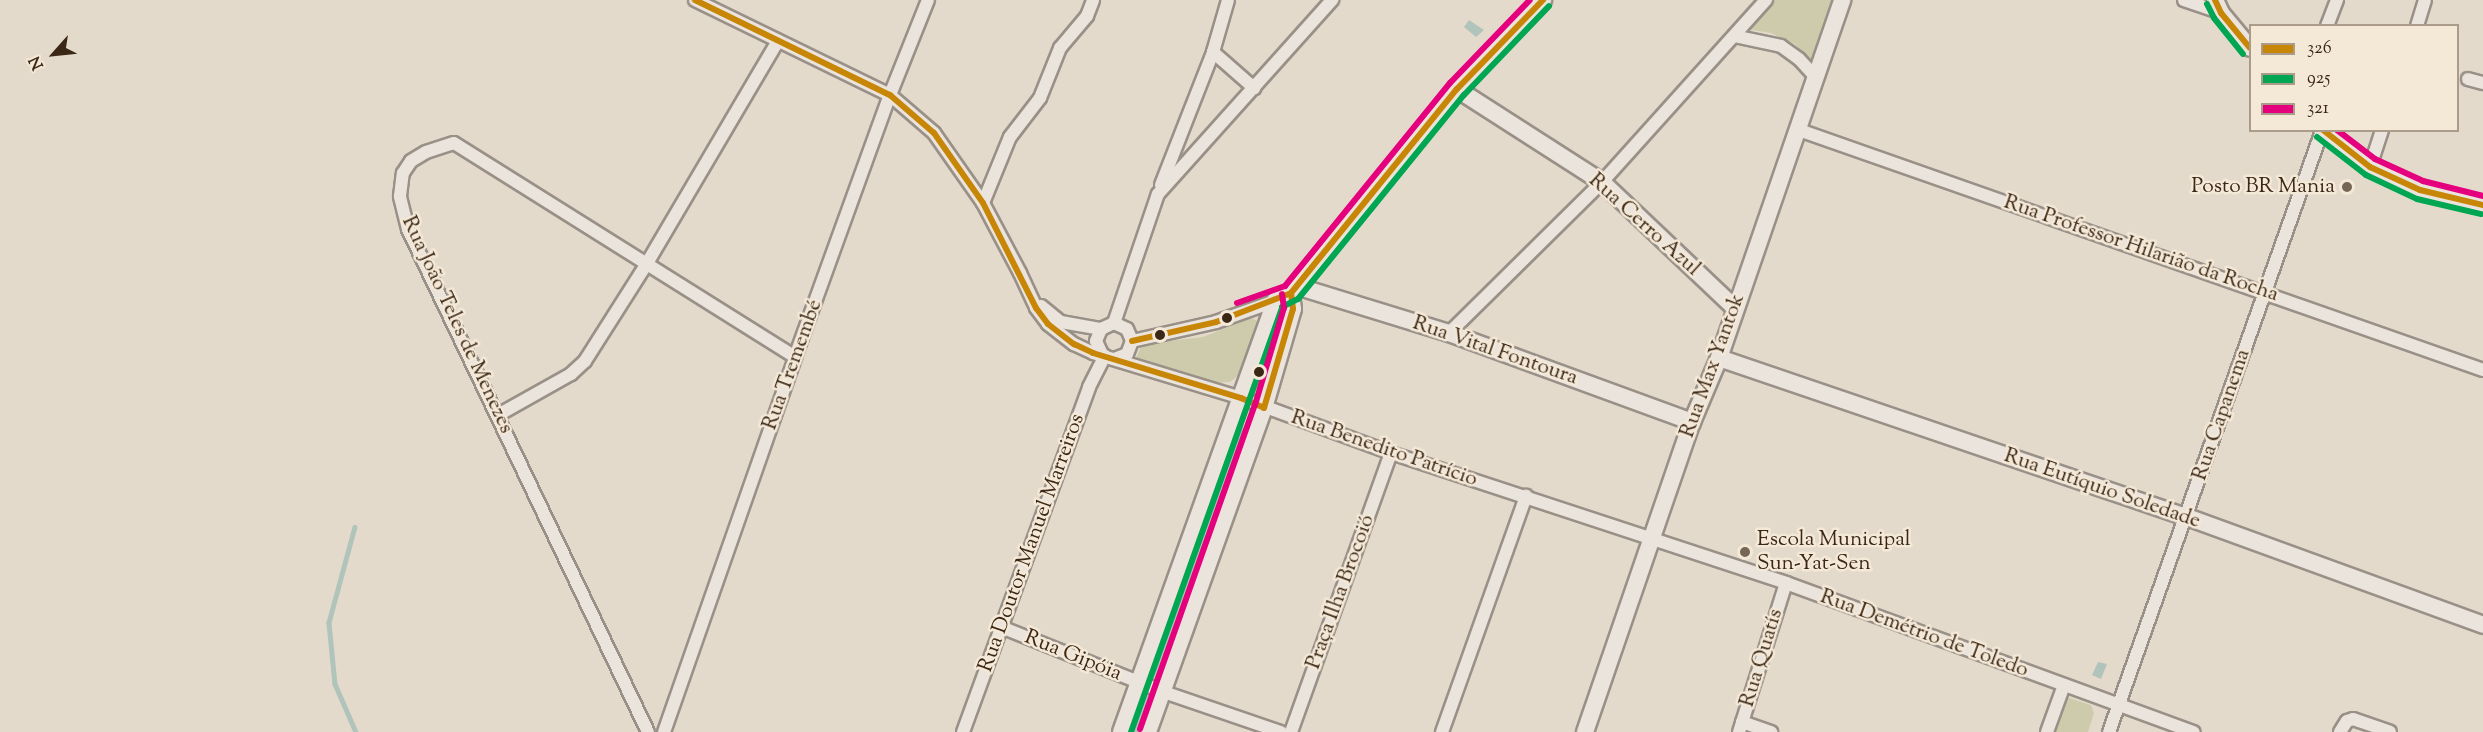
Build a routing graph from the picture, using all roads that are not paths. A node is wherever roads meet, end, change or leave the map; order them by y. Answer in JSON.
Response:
{"nodes":[{"id":1,"x":695,"y":0,"type":"edge"},
{"id":2,"x":928,"y":0,"type":"edge"},
{"id":3,"x":1093,"y":0,"type":"edge"},
{"id":4,"x":1228,"y":0,"type":"edge"},
{"id":5,"x":1332,"y":0,"type":"edge"},
{"id":6,"x":1543,"y":0,"type":"edge"},
{"id":7,"x":1766,"y":0,"type":"edge"},
{"id":8,"x":1842,"y":0,"type":"edge"},
{"id":9,"x":2184,"y":0,"type":"edge"},
{"id":10,"x":2337,"y":0,"type":"edge"},
{"id":11,"x":2426,"y":0,"type":"edge"},
{"id":12,"x":2218,"y":7,"type":"edge"},
{"id":13,"x":2328,"y":24,"type":"edge"},
{"id":14,"x":2418,"y":24,"type":"edge"},
{"id":15,"x":1734,"y":36,"type":"junction"},
{"id":16,"x":778,"y":41,"type":"junction"},
{"id":17,"x":2249,"y":47,"type":"edge"},
{"id":18,"x":1213,"y":52,"type":"junction"},
{"id":19,"x":1816,"y":77,"type":"junction"},
{"id":20,"x":2468,"y":79,"type":"dead end"},
{"id":21,"x":2483,"y":83,"type":"edge"},
{"id":22,"x":1254,"y":88,"type":"junction"},
{"id":23,"x":1457,"y":89,"type":"junction"},
{"id":24,"x":890,"y":95,"type":"junction"},
{"id":25,"x":1799,"y":130,"type":"junction"},
{"id":26,"x":2322,"y":132,"type":"edge"},
{"id":27,"x":2323,"y":132,"type":"edge"},
{"id":28,"x":2381,"y":132,"type":"edge"},
{"id":29,"x":2370,"y":167,"type":"junction"},
{"id":30,"x":1602,"y":182,"type":"junction"},
{"id":31,"x":1158,"y":194,"type":"junction"},
{"id":32,"x":983,"y":203,"type":"junction"},
{"id":33,"x":2483,"y":205,"type":"edge"},
{"id":34,"x":646,"y":265,"type":"junction"},
{"id":35,"x":2265,"y":293,"type":"junction"},
{"id":36,"x":1029,"y":294,"type":"junction"},
{"id":37,"x":1293,"y":296,"type":"junction"},
{"id":38,"x":1275,"y":301,"type":"junction"},
{"id":39,"x":1735,"y":308,"type":"junction"},
{"id":40,"x":1114,"y":323,"type":"junction"},
{"id":41,"x":1101,"y":328,"type":"junction"},
{"id":42,"x":1449,"y":333,"type":"junction"},
{"id":43,"x":1132,"y":341,"type":"junction"},
{"id":44,"x":1107,"y":356,"type":"junction"},
{"id":45,"x":795,"y":357,"type":"junction"},
{"id":46,"x":1719,"y":358,"type":"junction"},
{"id":47,"x":2483,"y":370,"type":"edge"},
{"id":48,"x":1241,"y":398,"type":"junction"},
{"id":49,"x":1264,"y":408,"type":"junction"},
{"id":50,"x":498,"y":415,"type":"junction"},
{"id":51,"x":1692,"y":422,"type":"junction"},
{"id":52,"x":1391,"y":453,"type":"junction"},
{"id":53,"x":1526,"y":496,"type":"junction"},
{"id":54,"x":2187,"y":517,"type":"junction"},
{"id":55,"x":1653,"y":540,"type":"junction"},
{"id":56,"x":1786,"y":583,"type":"junction"},
{"id":57,"x":2483,"y":625,"type":"edge"},
{"id":58,"x":1001,"y":627,"type":"junction"},
{"id":59,"x":1139,"y":683,"type":"junction"},
{"id":60,"x":2064,"y":685,"type":"junction"},
{"id":61,"x":1162,"y":691,"type":"junction"},
{"id":62,"x":2118,"y":706,"type":"junction"},
{"id":63,"x":1741,"y":727,"type":"edge"},
{"id":64,"x":648,"y":732,"type":"edge"},
{"id":65,"x":664,"y":732,"type":"edge"},
{"id":66,"x":963,"y":732,"type":"edge"},
{"id":67,"x":1120,"y":732,"type":"edge"},
{"id":68,"x":1148,"y":732,"type":"edge"},
{"id":69,"x":1281,"y":732,"type":"edge"},
{"id":70,"x":1291,"y":732,"type":"edge"},
{"id":71,"x":1442,"y":732,"type":"edge"},
{"id":72,"x":1585,"y":732,"type":"edge"},
{"id":73,"x":1771,"y":732,"type":"edge"},
{"id":74,"x":2047,"y":732,"type":"edge"},
{"id":75,"x":2109,"y":732,"type":"edge"},
{"id":76,"x":2194,"y":732,"type":"edge"},
{"id":77,"x":2340,"y":732,"type":"edge"},
{"id":78,"x":2390,"y":732,"type":"edge"}],
"edges":[{"from":1,"to":16,"type":"street","name":"Rua Benedito Patrício"},
{"from":2,"to":24,"type":"street","name":"Rua Tremembé"},
{"from":3,"to":32,"type":"street"},
{"from":4,"to":18,"type":"street"},
{"from":5,"to":22,"type":"street"},
{"from":6,"to":23,"type":"street"},
{"from":7,"to":15,"type":"street"},
{"from":8,"to":19,"type":"street","name":"Rua Max Yantok"},
{"from":9,"to":12,"type":"street"},
{"from":10,"to":13,"type":"street"},
{"from":11,"to":14,"type":"street"},
{"from":12,"to":17,"type":"street"},
{"from":15,"to":19,"type":"street"},
{"from":15,"to":30,"type":"street"},
{"from":16,"to":24,"type":"street","name":"Rua Benedito Patrício"},
{"from":16,"to":34,"type":"street"},
{"from":18,"to":22,"type":"street"},
{"from":18,"to":31,"type":"street"},
{"from":19,"to":25,"type":"street","name":"Rua Max Yantok"},
{"from":20,"to":21,"type":"street"},
{"from":22,"to":31,"type":"street"},
{"from":23,"to":30,"type":"street","name":"Rua Cerro Azul"},
{"from":23,"to":37,"type":"street"},
{"from":24,"to":32,"type":"street","name":"Rua Benedito Patrício"},
{"from":24,"to":45,"type":"street","name":"Rua Tremembé"},
{"from":25,"to":35,"type":"street","name":"Rua Professor Hilarião da Rocha"},
{"from":25,"to":39,"type":"street","name":"Rua Max Yantok"},
{"from":26,"to":35,"type":"street","name":"Rua Capanema"},
{"from":27,"to":29,"type":"street"},
{"from":28,"to":29,"type":"street"},
{"from":29,"to":33,"type":"street"},
{"from":30,"to":39,"type":"street","name":"Rua Cerro Azul"},
{"from":30,"to":42,"type":"street"},
{"from":31,"to":40,"type":"street"},
{"from":32,"to":36,"type":"street","name":"Rua Benedito Patrício"},
{"from":34,"to":45,"type":"street","name":"Rua João Teles de Menezes"},
{"from":34,"to":50,"type":"street"},
{"from":34,"to":50,"type":"street","name":"Rua João Teles de Menezes"},
{"from":35,"to":47,"type":"street","name":"Rua Professor Hilarião da Rocha"},
{"from":35,"to":54,"type":"street","name":"Rua Capanema"},
{"from":36,"to":41,"type":"street"},
{"from":36,"to":44,"type":"street","name":"Rua Benedito Patrício"},
{"from":37,"to":38,"type":"street"},
{"from":37,"to":42,"type":"street","name":"Rua Vital Fontoura"},
{"from":37,"to":49,"type":"street"},
{"from":38,"to":43,"type":"street"},
{"from":38,"to":48,"type":"street"},
{"from":39,"to":46,"type":"street","name":"Rua Max Yantok"},
{"from":40,"to":41,"type":"street"},
{"from":40,"to":43,"type":"street"},
{"from":41,"to":44,"type":"street"},
{"from":42,"to":51,"type":"street","name":"Rua Vital Fontoura"},
{"from":43,"to":44,"type":"street"},
{"from":44,"to":48,"type":"street","name":"Rua Benedito Patrício"},
{"from":44,"to":58,"type":"street","name":"Rua Doutor Manuel Marreiros"},
{"from":45,"to":65,"type":"street","name":"Rua Tremembé"},
{"from":46,"to":51,"type":"street","name":"Rua Max Yantok"},
{"from":46,"to":54,"type":"street","name":"Rua Eutíquio Soledade"},
{"from":48,"to":49,"type":"street","name":"Rua Benedito Patrício"},
{"from":48,"to":59,"type":"street"},
{"from":49,"to":52,"type":"street","name":"Rua Benedito Patrício"},
{"from":49,"to":61,"type":"street"},
{"from":50,"to":64,"type":"street","name":"Rua João Teles de Menezes"},
{"from":51,"to":55,"type":"street","name":"Rua Max Yantok"},
{"from":52,"to":53,"type":"street","name":"Rua Benedito Patrício"},
{"from":52,"to":70,"type":"street","name":"Praça Ilha Brocoió"},
{"from":53,"to":55,"type":"street","name":"Rua Benedito Patrício"},
{"from":53,"to":71,"type":"street"},
{"from":54,"to":57,"type":"street","name":"Rua Eutíquio Soledade"},
{"from":54,"to":62,"type":"street","name":"Rua Capanema"},
{"from":55,"to":56,"type":"street","name":"Rua Demétrio de Toledo"},
{"from":55,"to":72,"type":"street","name":"Rua Max Yantok"},
{"from":56,"to":60,"type":"street","name":"Rua Demétrio de Toledo"},
{"from":56,"to":63,"type":"street","name":"Rua Quatís"},
{"from":58,"to":59,"type":"street","name":"Rua Gipóia"},
{"from":58,"to":66,"type":"street","name":"Rua Doutor Manuel Marreiros"},
{"from":59,"to":61,"type":"street","name":"Rua Gipóia"},
{"from":59,"to":67,"type":"street"},
{"from":60,"to":62,"type":"street","name":"Rua Demétrio de Toledo"},
{"from":60,"to":74,"type":"street"},
{"from":61,"to":68,"type":"street"},
{"from":61,"to":69,"type":"street","name":"Rua Gipóia"},
{"from":62,"to":75,"type":"street","name":"Rua Capanema"},
{"from":62,"to":76,"type":"street","name":"Rua Demétrio de Toledo"},
{"from":63,"to":73,"type":"street"},
{"from":77,"to":78,"type":"street"}]}
